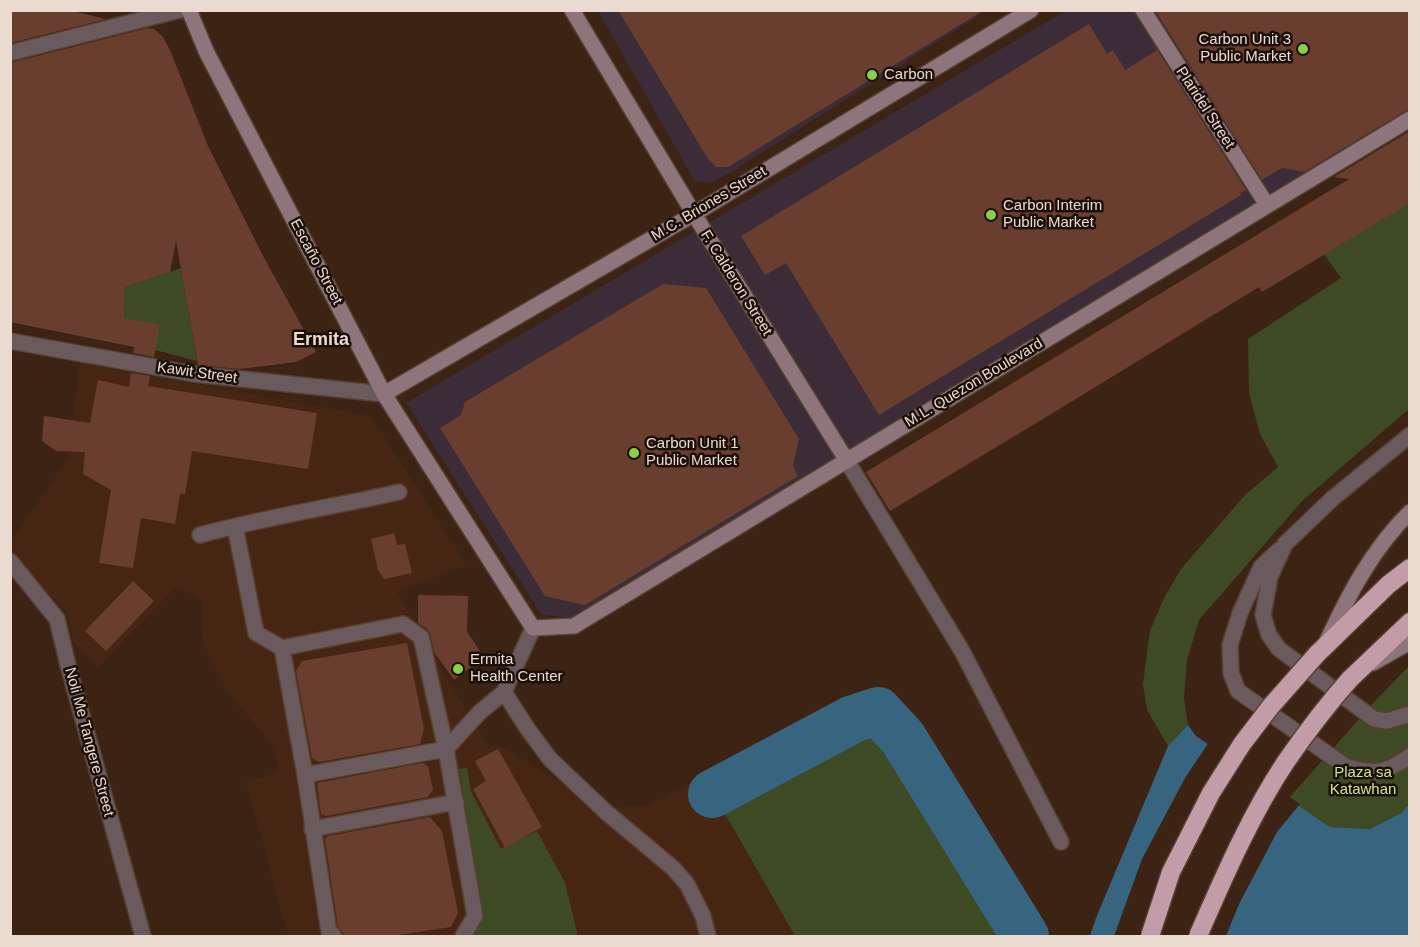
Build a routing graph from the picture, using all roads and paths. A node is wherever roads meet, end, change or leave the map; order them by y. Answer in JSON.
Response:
{"nodes":[{"id":1,"x":180,"y":10,"type":"edge"},
{"id":2,"x":189,"y":10,"type":"edge"},
{"id":3,"x":572,"y":10,"type":"edge"},
{"id":4,"x":1031,"y":10,"type":"edge"},
{"id":5,"x":1143,"y":10,"type":"edge"},
{"id":6,"x":10,"y":52,"type":"edge"},
{"id":7,"x":1410,"y":119,"type":"edge"},
{"id":8,"x":1267,"y":205,"type":"junction"},
{"id":9,"x":694,"y":214,"type":"junction"},
{"id":10,"x":10,"y":342,"type":"edge"},
{"id":11,"x":384,"y":394,"type":"junction"},
{"id":12,"x":1410,"y":435,"type":"edge"},
{"id":13,"x":847,"y":461,"type":"junction"},
{"id":14,"x":399,"y":492,"type":"dead end"},
{"id":15,"x":1410,"y":512,"type":"edge"},
{"id":16,"x":235,"y":526,"type":"junction"},
{"id":17,"x":200,"y":536,"type":"dead end"},
{"id":18,"x":1285,"y":544,"type":"junction"},
{"id":19,"x":10,"y":561,"type":"edge"},
{"id":20,"x":1410,"y":568,"type":"edge"},
{"id":21,"x":1410,"y":622,"type":"edge"},
{"id":22,"x":533,"y":628,"type":"junction"},
{"id":23,"x":1410,"y":642,"type":"edge"},
{"id":24,"x":282,"y":648,"type":"junction"},
{"id":25,"x":1320,"y":651,"type":"junction"},
{"id":26,"x":1354,"y":676,"type":"junction"},
{"id":27,"x":504,"y":692,"type":"junction"},
{"id":28,"x":1410,"y":714,"type":"edge"},
{"id":29,"x":446,"y":749,"type":"junction"},
{"id":30,"x":1410,"y":756,"type":"edge"},
{"id":31,"x":304,"y":775,"type":"junction"},
{"id":32,"x":456,"y":802,"type":"junction"},
{"id":33,"x":312,"y":829,"type":"junction"},
{"id":34,"x":1061,"y":842,"type":"dead end"},
{"id":35,"x":143,"y":936,"type":"edge"},
{"id":36,"x":334,"y":936,"type":"edge"},
{"id":37,"x":463,"y":936,"type":"edge"},
{"id":38,"x":708,"y":936,"type":"edge"},
{"id":39,"x":1150,"y":936,"type":"edge"},
{"id":40,"x":1198,"y":936,"type":"edge"}],
"edges":[{"from":1,"to":6,"type":"street"},
{"from":2,"to":11,"type":"street","name":"Escaño Street"},
{"from":3,"to":9,"type":"street","name":"F. Calderon Street"},
{"from":4,"to":9,"type":"street","name":"M.C. Briones Street"},
{"from":5,"to":8,"type":"street","name":"Plaridel Street"},
{"from":7,"to":8,"type":"street","name":"M.L. Quezon Boulevard"},
{"from":8,"to":13,"type":"street","name":"M.L. Quezon Boulevard"},
{"from":9,"to":11,"type":"street","name":"M.C. Briones Street"},
{"from":9,"to":13,"type":"street","name":"F. Calderon Street"},
{"from":10,"to":11,"type":"street","name":"Kawit Street"},
{"from":11,"to":22,"type":"street","name":"Escaño Street"},
{"from":12,"to":18,"type":"street"},
{"from":13,"to":22,"type":"street","name":"M.L. Quezon Boulevard"},
{"from":13,"to":34,"type":"street"},
{"from":14,"to":16,"type":"street"},
{"from":15,"to":25,"type":"street"},
{"from":16,"to":17,"type":"street"},
{"from":16,"to":24,"type":"street"},
{"from":18,"to":28,"type":"street"},
{"from":18,"to":30,"type":"street"},
{"from":19,"to":35,"type":"street","name":"Noli Me Tangere Street"},
{"from":20,"to":25,"type":"highway"},
{"from":21,"to":26,"type":"highway"},
{"from":22,"to":27,"type":"street"},
{"from":23,"to":26,"type":"street"},
{"from":24,"to":29,"type":"street"},
{"from":24,"to":31,"type":"street"},
{"from":25,"to":39,"type":"highway","bridge":true},
{"from":26,"to":40,"type":"highway","bridge":true},
{"from":27,"to":29,"type":"street"},
{"from":27,"to":38,"type":"street"},
{"from":29,"to":31,"type":"street"},
{"from":29,"to":32,"type":"street"},
{"from":31,"to":33,"type":"street"},
{"from":32,"to":33,"type":"street"},
{"from":32,"to":37,"type":"street"},
{"from":33,"to":36,"type":"street"}]}
